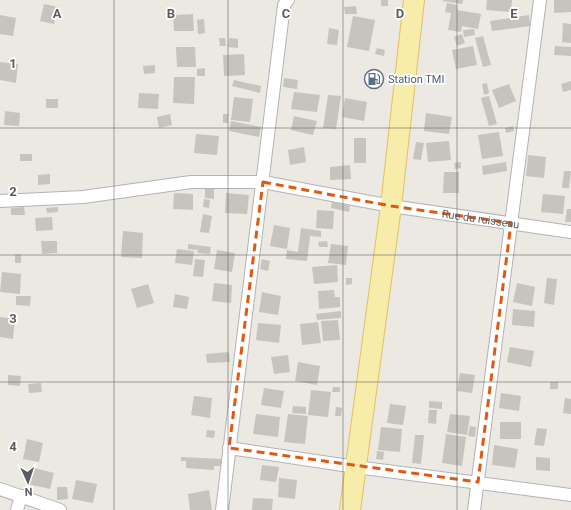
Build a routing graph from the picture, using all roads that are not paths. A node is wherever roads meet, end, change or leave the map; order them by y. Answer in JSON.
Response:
{"nodes":[{"id":1,"x":288,"y":0,"type":"edge"},
{"id":2,"x":414,"y":0,"type":"edge"},
{"id":3,"x":540,"y":0,"type":"edge"},
{"id":4,"x":262,"y":182,"type":"junction"},
{"id":5,"x":0,"y":201,"type":"edge"},
{"id":6,"x":391,"y":206,"type":"junction"},
{"id":7,"x":511,"y":223,"type":"junction"},
{"id":8,"x":571,"y":232,"type":"edge"},
{"id":9,"x":229,"y":448,"type":"junction"},
{"id":10,"x":356,"y":467,"type":"junction"},
{"id":11,"x":478,"y":482,"type":"junction"},
{"id":12,"x":0,"y":489,"type":"edge"},
{"id":13,"x":571,"y":495,"type":"edge"},
{"id":14,"x":21,"y":496,"type":"junction"},
{"id":15,"x":17,"y":510,"type":"edge"},
{"id":16,"x":60,"y":510,"type":"edge"},
{"id":17,"x":222,"y":510,"type":"edge"},
{"id":18,"x":350,"y":510,"type":"edge"},
{"id":19,"x":474,"y":510,"type":"edge"}],
"edges":[{"from":1,"to":4,"type":"street"},
{"from":2,"to":6,"type":"main road"},
{"from":3,"to":7,"type":"street"},
{"from":4,"to":5,"type":"street","name":"Rue du ruisseau"},
{"from":4,"to":6,"type":"street","name":"Rue du ruisseau"},
{"from":4,"to":9,"type":"street"},
{"from":6,"to":7,"type":"street","name":"Rue du ruisseau"},
{"from":6,"to":10,"type":"main road"},
{"from":7,"to":8,"type":"street","name":"Rue du ruisseau"},
{"from":7,"to":11,"type":"street"},
{"from":9,"to":10,"type":"street"},
{"from":9,"to":17,"type":"street"},
{"from":10,"to":11,"type":"street"},
{"from":10,"to":18,"type":"main road"},
{"from":11,"to":13,"type":"street"},
{"from":11,"to":19,"type":"street"},
{"from":12,"to":14,"type":"street"},
{"from":14,"to":15,"type":"street"},
{"from":14,"to":16,"type":"street"}]}
